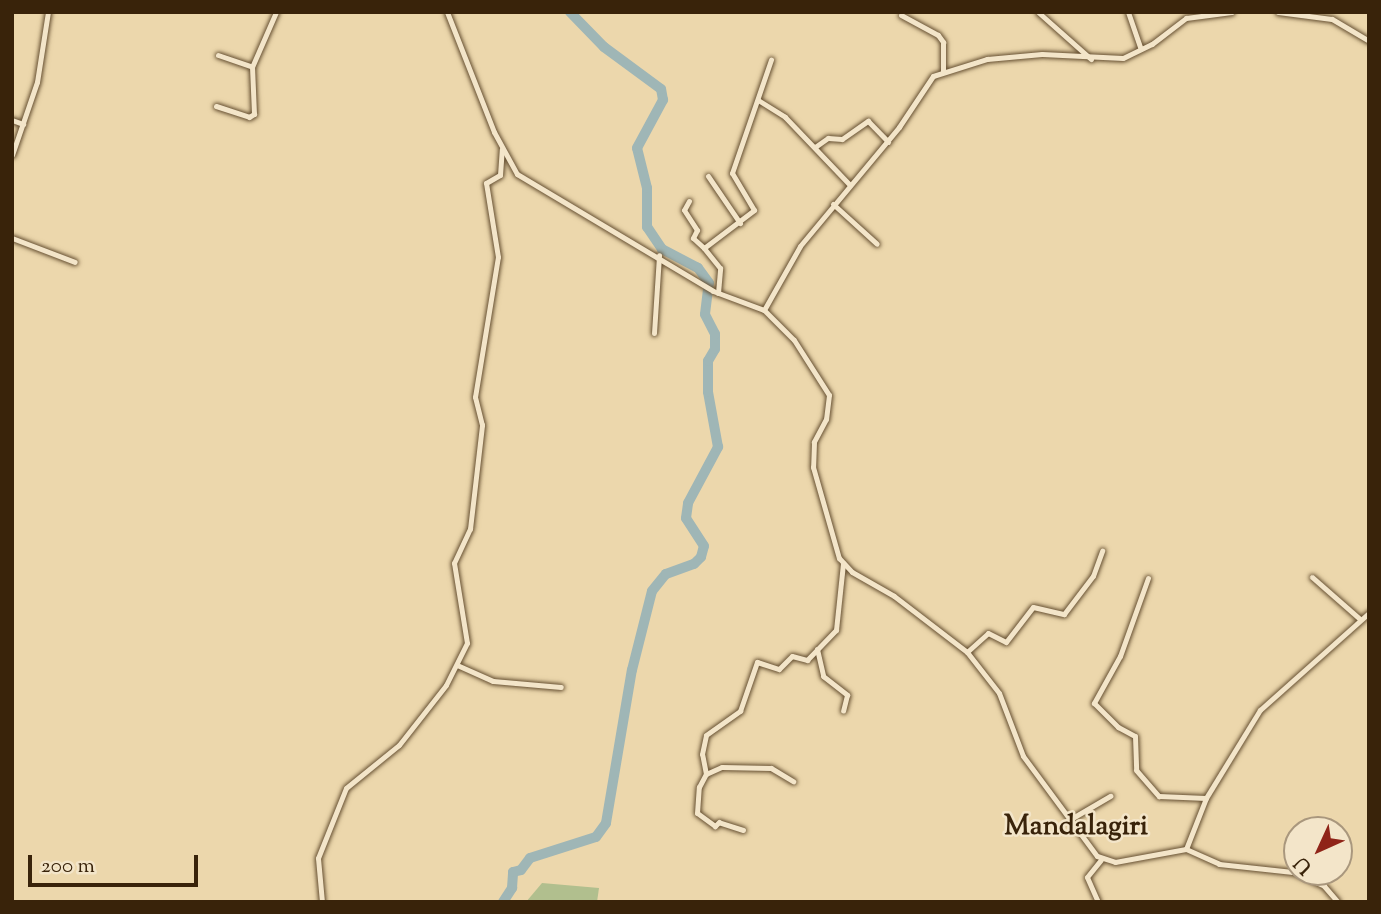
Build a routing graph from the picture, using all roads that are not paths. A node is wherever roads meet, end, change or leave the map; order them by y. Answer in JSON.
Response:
{"nodes":[{"id":1,"x":48,"y":12,"type":"edge"},
{"id":2,"x":276,"y":12,"type":"edge"},
{"id":3,"x":447,"y":12,"type":"edge"},
{"id":4,"x":1038,"y":12,"type":"edge"},
{"id":5,"x":1128,"y":12,"type":"edge"},
{"id":6,"x":1232,"y":12,"type":"edge"},
{"id":7,"x":1278,"y":12,"type":"edge"},
{"id":8,"x":901,"y":15,"type":"dead end"},
{"id":9,"x":1369,"y":41,"type":"edge"},
{"id":10,"x":1141,"y":49,"type":"junction"},
{"id":11,"x":218,"y":55,"type":"dead end"},
{"id":12,"x":1091,"y":59,"type":"junction"},
{"id":13,"x":771,"y":60,"type":"dead end"},
{"id":14,"x":252,"y":67,"type":"junction"},
{"id":15,"x":943,"y":71,"type":"junction"},
{"id":16,"x":758,"y":100,"type":"junction"},
{"id":17,"x":216,"y":106,"type":"dead end"},
{"id":18,"x":12,"y":120,"type":"edge"},
{"id":19,"x":23,"y":124,"type":"junction"},
{"id":20,"x":888,"y":142,"type":"junction"},
{"id":21,"x":502,"y":147,"type":"junction"},
{"id":22,"x":815,"y":147,"type":"junction"},
{"id":23,"x":12,"y":155,"type":"edge"},
{"id":24,"x":708,"y":176,"type":"dead end"},
{"id":25,"x":850,"y":185,"type":"junction"},
{"id":26,"x":689,"y":201,"type":"dead end"},
{"id":27,"x":833,"y":204,"type":"junction"},
{"id":28,"x":740,"y":223,"type":"junction"},
{"id":29,"x":12,"y":237,"type":"edge"},
{"id":30,"x":877,"y":244,"type":"dead end"},
{"id":31,"x":704,"y":247,"type":"junction"},
{"id":32,"x":659,"y":255,"type":"junction"},
{"id":33,"x":75,"y":262,"type":"dead end"},
{"id":34,"x":715,"y":292,"type":"junction"},
{"id":35,"x":764,"y":310,"type":"junction"},
{"id":36,"x":654,"y":333,"type":"dead end"},
{"id":37,"x":1102,"y":551,"type":"dead end"},
{"id":38,"x":843,"y":563,"type":"junction"},
{"id":39,"x":1311,"y":577,"type":"dead end"},
{"id":40,"x":1148,"y":578,"type":"dead end"},
{"id":41,"x":1369,"y":613,"type":"edge"},
{"id":42,"x":1360,"y":619,"type":"junction"},
{"id":43,"x":817,"y":649,"type":"junction"},
{"id":44,"x":967,"y":652,"type":"junction"},
{"id":45,"x":457,"y":664,"type":"junction"},
{"id":46,"x":561,"y":687,"type":"dead end"},
{"id":47,"x":843,"y":710,"type":"dead end"},
{"id":48,"x":706,"y":774,"type":"junction"},
{"id":49,"x":793,"y":781,"type":"dead end"},
{"id":50,"x":1110,"y":796,"type":"dead end"},
{"id":51,"x":1206,"y":798,"type":"junction"},
{"id":52,"x":1069,"y":820,"type":"junction"},
{"id":53,"x":743,"y":830,"type":"dead end"},
{"id":54,"x":1186,"y":849,"type":"junction"},
{"id":55,"x":1101,"y":860,"type":"junction"},
{"id":56,"x":1336,"y":901,"type":"edge"},
{"id":57,"x":322,"y":902,"type":"edge"},
{"id":58,"x":1098,"y":902,"type":"edge"}],
"edges":[{"from":1,"to":19,"type":"street"},
{"from":2,"to":14,"type":"street"},
{"from":3,"to":21,"type":"street"},
{"from":4,"to":12,"type":"street"},
{"from":5,"to":10,"type":"street"},
{"from":6,"to":10,"type":"street"},
{"from":7,"to":9,"type":"street"},
{"from":8,"to":15,"type":"street"},
{"from":10,"to":12,"type":"street"},
{"from":11,"to":14,"type":"street"},
{"from":12,"to":15,"type":"street"},
{"from":13,"to":16,"type":"street"},
{"from":14,"to":17,"type":"street"},
{"from":15,"to":20,"type":"street"},
{"from":16,"to":22,"type":"street"},
{"from":16,"to":28,"type":"street"},
{"from":18,"to":19,"type":"street"},
{"from":19,"to":23,"type":"street"},
{"from":20,"to":22,"type":"street"},
{"from":20,"to":25,"type":"street"},
{"from":21,"to":32,"type":"street"},
{"from":21,"to":45,"type":"street"},
{"from":22,"to":25,"type":"street"},
{"from":24,"to":28,"type":"street"},
{"from":25,"to":27,"type":"street"},
{"from":26,"to":31,"type":"street"},
{"from":27,"to":30,"type":"street"},
{"from":27,"to":35,"type":"street"},
{"from":28,"to":31,"type":"street"},
{"from":29,"to":33,"type":"street"},
{"from":31,"to":34,"type":"street"},
{"from":32,"to":34,"type":"street"},
{"from":32,"to":36,"type":"street"},
{"from":34,"to":35,"type":"street"},
{"from":35,"to":38,"type":"street"},
{"from":37,"to":44,"type":"street"},
{"from":38,"to":43,"type":"street"},
{"from":38,"to":44,"type":"street"},
{"from":39,"to":42,"type":"street"},
{"from":40,"to":51,"type":"street"},
{"from":41,"to":42,"type":"street"},
{"from":42,"to":51,"type":"street"},
{"from":43,"to":47,"type":"street"},
{"from":43,"to":48,"type":"street"},
{"from":44,"to":52,"type":"street"},
{"from":45,"to":46,"type":"street"},
{"from":45,"to":57,"type":"street"},
{"from":48,"to":49,"type":"street"},
{"from":48,"to":53,"type":"street"},
{"from":50,"to":52,"type":"street"},
{"from":51,"to":54,"type":"street"},
{"from":52,"to":55,"type":"street"},
{"from":54,"to":55,"type":"street"},
{"from":54,"to":56,"type":"street"},
{"from":55,"to":58,"type":"street"}]}
